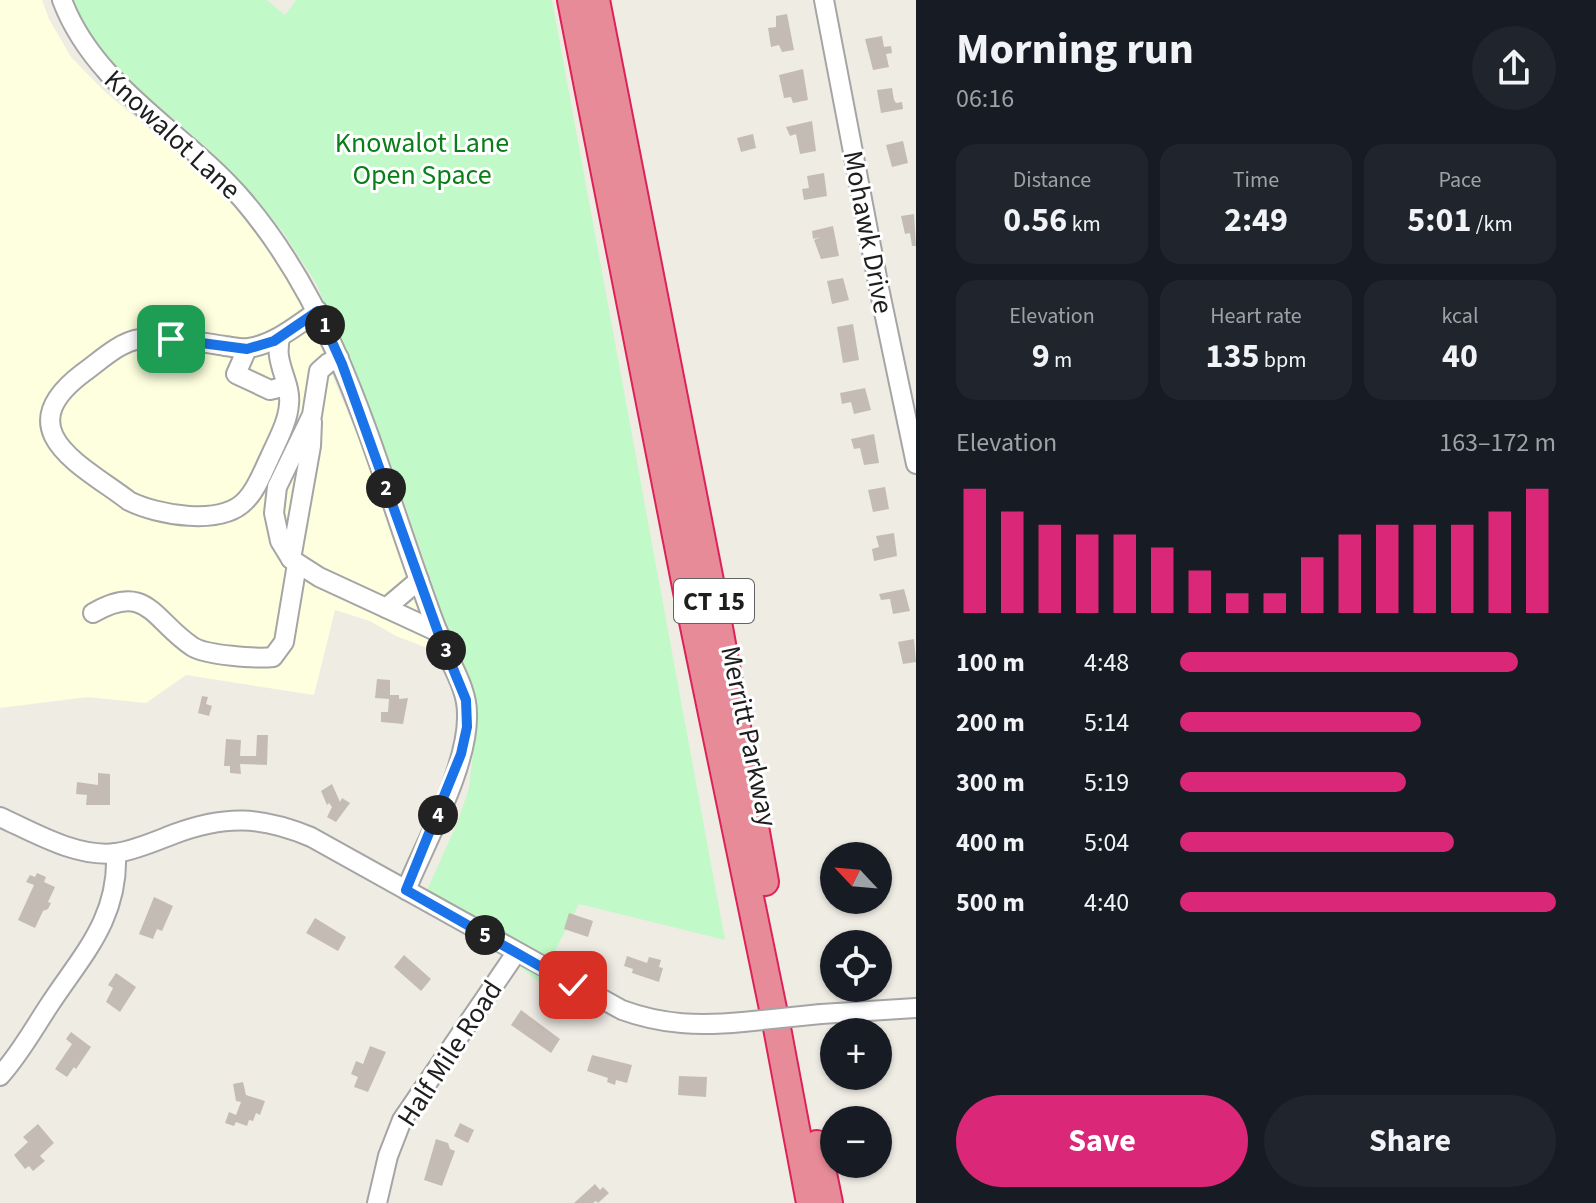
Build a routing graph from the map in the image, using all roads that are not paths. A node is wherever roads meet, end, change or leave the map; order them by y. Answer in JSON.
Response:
{"nodes":[{"id":1,"x":62,"y":0,"type":"edge"},
{"id":2,"x":571,"y":0,"type":"edge"},
{"id":3,"x":596,"y":0,"type":"edge"},
{"id":4,"x":824,"y":0,"type":"edge"},
{"id":5,"x":318,"y":311,"type":"junction"},
{"id":6,"x":280,"y":337,"type":"junction"},
{"id":7,"x":247,"y":349,"type":"junction"},
{"id":8,"x":339,"y":358,"type":"junction"},
{"id":9,"x":278,"y":388,"type":"junction"},
{"id":10,"x":911,"y":410,"type":"edge"},
{"id":11,"x":312,"y":415,"type":"junction"},
{"id":12,"x":916,"y":464,"type":"edge"},
{"id":13,"x":294,"y":561,"type":"junction"},
{"id":14,"x":419,"y":580,"type":"junction"},
{"id":15,"x":386,"y":608,"type":"junction"},
{"id":16,"x":93,"y":613,"type":"dead end"},
{"id":17,"x":438,"y":632,"type":"junction"},
{"id":18,"x":0,"y":817,"type":"edge"},
{"id":19,"x":116,"y":853,"type":"junction"},
{"id":20,"x":406,"y":890,"type":"junction"},
{"id":21,"x":516,"y":953,"type":"junction"},
{"id":22,"x":916,"y":1008,"type":"edge"},
{"id":23,"x":0,"y":1076,"type":"edge"},
{"id":24,"x":377,"y":1203,"type":"edge"},
{"id":25,"x":810,"y":1203,"type":"edge"},
{"id":26,"x":829,"y":1203,"type":"edge"}],
"edges":[{"from":1,"to":5,"type":"street","name":"Knowalot Lane"},
{"from":2,"to":25,"type":"highway","name":"Merritt Parkway","number":"CT 15"},
{"from":3,"to":26,"type":"highway","name":"Merritt Parkway","number":"CT 15"},
{"from":4,"to":10,"type":"street","name":"Mohawk Drive"},
{"from":5,"to":6,"type":"street"},
{"from":5,"to":8,"type":"street","name":"Knowalot Lane"},
{"from":6,"to":7,"type":"street"},
{"from":6,"to":9,"type":"street"},
{"from":7,"to":9,"type":"street"},
{"from":7,"to":9,"type":"street"},
{"from":8,"to":11,"type":"street"},
{"from":8,"to":14,"type":"street","name":"Knowalot Lane"},
{"from":10,"to":12,"type":"street","name":"Mohawk Drive"},
{"from":11,"to":13,"type":"street"},
{"from":11,"to":13,"type":"street"},
{"from":13,"to":15,"type":"street"},
{"from":13,"to":16,"type":"street"},
{"from":14,"to":15,"type":"street"},
{"from":14,"to":17,"type":"street","name":"Knowalot Lane"},
{"from":15,"to":17,"type":"street"},
{"from":17,"to":20,"type":"street","name":"Knowalot Lane"},
{"from":18,"to":19,"type":"street"},
{"from":19,"to":20,"type":"street"},
{"from":19,"to":23,"type":"street"},
{"from":20,"to":21,"type":"street"},
{"from":21,"to":22,"type":"street","bridge":true},
{"from":21,"to":24,"type":"street","name":"Half Mile Road"}]}
